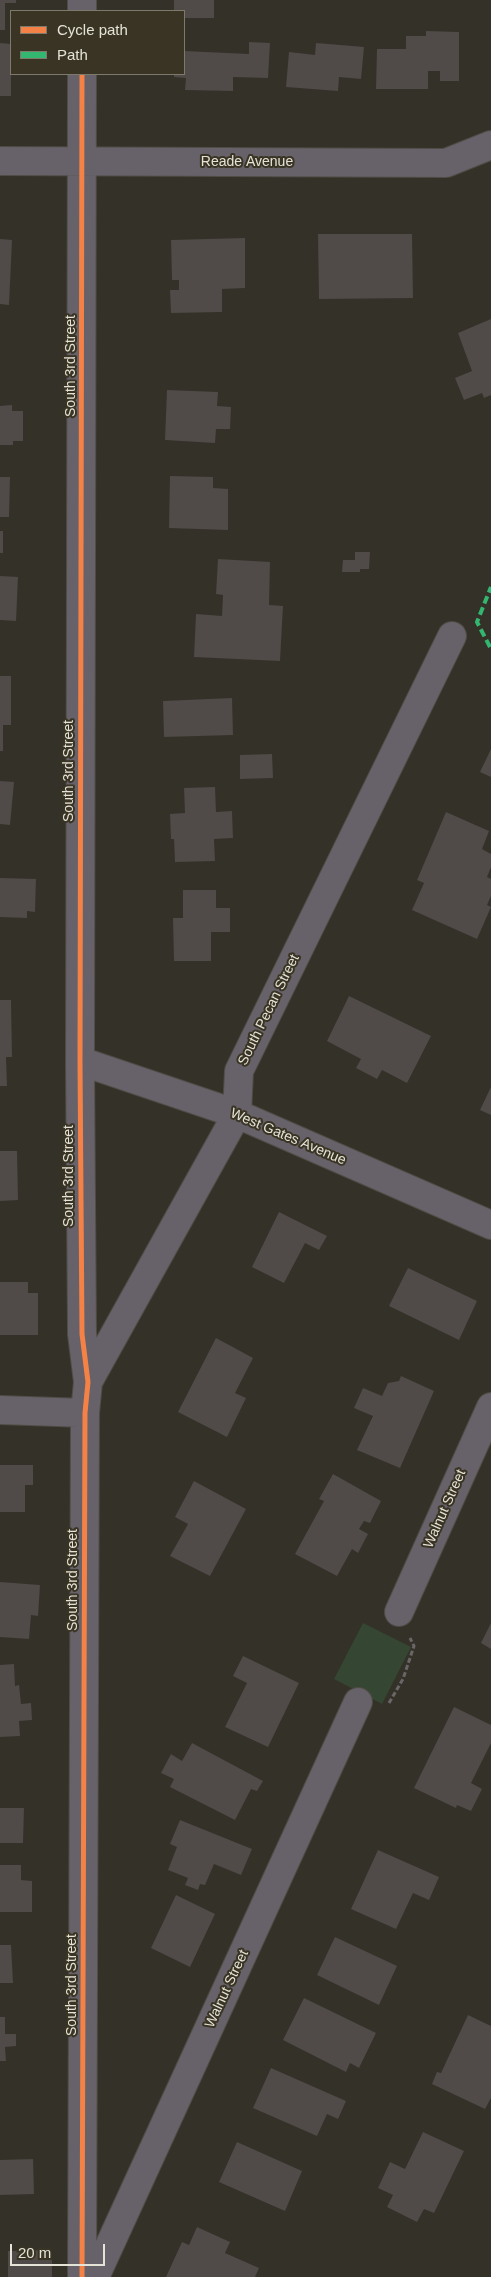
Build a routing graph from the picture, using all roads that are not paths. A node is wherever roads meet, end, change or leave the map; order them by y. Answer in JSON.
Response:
{"nodes":[{"id":1,"x":82,"y":75,"type":"edge"},
{"id":2,"x":491,"y":145,"type":"edge"},
{"id":3,"x":0,"y":161,"type":"edge"},
{"id":4,"x":82,"y":162,"type":"junction"},
{"id":5,"x":452,"y":636,"type":"dead end"},
{"id":6,"x":80,"y":1062,"type":"junction"},
{"id":7,"x":237,"y":1114,"type":"junction"},
{"id":8,"x":491,"y":1225,"type":"edge"},
{"id":9,"x":88,"y":1382,"type":"junction"},
{"id":10,"x":491,"y":1406,"type":"edge"},
{"id":11,"x":0,"y":1410,"type":"edge"},
{"id":12,"x":85,"y":1413,"type":"junction"},
{"id":13,"x":399,"y":1612,"type":"road end"},
{"id":14,"x":358,"y":1702,"type":"dead end"},
{"id":15,"x":82,"y":2277,"type":"edge"},
{"id":16,"x":95,"y":2277,"type":"edge"}],
"edges":[{"from":1,"to":4,"type":"street","name":"South 3rd Street"},
{"from":2,"to":4,"type":"street","name":"Reade Avenue"},
{"from":3,"to":4,"type":"street","name":"Reade Avenue"},
{"from":4,"to":6,"type":"street","name":"South 3rd Street"},
{"from":5,"to":7,"type":"street","name":"South Pecan Street"},
{"from":6,"to":7,"type":"street","name":"West Gates Avenue"},
{"from":6,"to":9,"type":"street","name":"South 3rd Street"},
{"from":7,"to":8,"type":"street","name":"West Gates Avenue"},
{"from":7,"to":9,"type":"street","name":"South Pecan Street"},
{"from":9,"to":12,"type":"street","name":"South 3rd Street"},
{"from":10,"to":13,"type":"street","name":"Walnut Street"},
{"from":11,"to":12,"type":"street"},
{"from":12,"to":15,"type":"street","name":"South 3rd Street"},
{"from":14,"to":16,"type":"street","name":"Walnut Street"}]}
